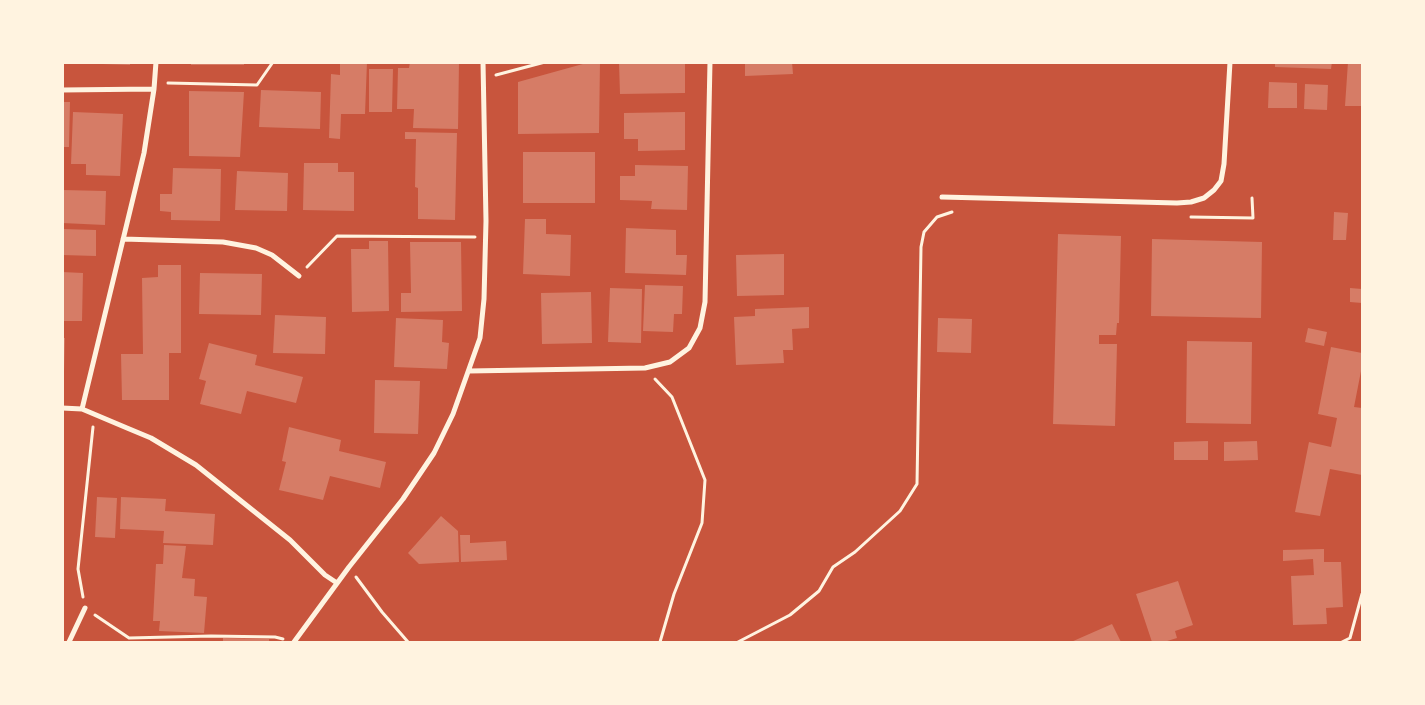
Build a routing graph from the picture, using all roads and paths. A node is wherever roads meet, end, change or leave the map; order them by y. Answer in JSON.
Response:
{"nodes":[{"id":1,"x":156,"y":62,"type":"edge"},
{"id":2,"x":273,"y":62,"type":"edge"},
{"id":3,"x":483,"y":62,"type":"edge"},
{"id":4,"x":545,"y":62,"type":"edge"},
{"id":5,"x":710,"y":62,"type":"edge"},
{"id":6,"x":1230,"y":62,"type":"edge"},
{"id":7,"x":483,"y":78,"type":"junction"},
{"id":8,"x":154,"y":82,"type":"junction"},
{"id":9,"x":154,"y":89,"type":"junction"},
{"id":10,"x":62,"y":90,"type":"edge"},
{"id":11,"x":942,"y":198,"type":"dead end"},
{"id":12,"x":1252,"y":198,"type":"dead end"},
{"id":13,"x":953,"y":212,"type":"dead end"},
{"id":14,"x":1184,"y":217,"type":"dead end"},
{"id":15,"x":485,"y":237,"type":"junction"},
{"id":16,"x":123,"y":239,"type":"junction"},
{"id":17,"x":299,"y":276,"type":"joint"},
{"id":18,"x":645,"y":368,"type":"junction"},
{"id":19,"x":469,"y":371,"type":"junction"},
{"id":20,"x":62,"y":408,"type":"edge"},
{"id":21,"x":82,"y":409,"type":"junction"},
{"id":22,"x":94,"y":414,"type":"junction"},
{"id":23,"x":349,"y":567,"type":"junction"},
{"id":24,"x":337,"y":583,"type":"junction"},
{"id":25,"x":1362,"y":594,"type":"edge"},
{"id":26,"x":85,"y":608,"type":"junction"},
{"id":27,"x":69,"y":642,"type":"edge"},
{"id":28,"x":294,"y":642,"type":"edge"},
{"id":29,"x":408,"y":642,"type":"edge"},
{"id":30,"x":660,"y":642,"type":"edge"},
{"id":31,"x":738,"y":642,"type":"edge"},
{"id":32,"x":1342,"y":642,"type":"edge"}],
"edges":[{"from":1,"to":8,"type":"street"},
{"from":2,"to":8,"type":"path"},
{"from":3,"to":7,"type":"street"},
{"from":4,"to":7,"type":"path"},
{"from":5,"to":18,"type":"street"},
{"from":6,"to":11,"type":"street"},
{"from":7,"to":15,"type":"street"},
{"from":8,"to":9,"type":"street"},
{"from":9,"to":10,"type":"street"},
{"from":9,"to":16,"type":"street"},
{"from":12,"to":14,"type":"path"},
{"from":13,"to":31,"type":"path"},
{"from":15,"to":17,"type":"path"},
{"from":15,"to":19,"type":"street"},
{"from":16,"to":17,"type":"street"},
{"from":16,"to":21,"type":"street"},
{"from":18,"to":19,"type":"street"},
{"from":18,"to":30,"type":"path"},
{"from":19,"to":23,"type":"street"},
{"from":20,"to":21,"type":"street"},
{"from":21,"to":22,"type":"street"},
{"from":22,"to":24,"type":"street"},
{"from":22,"to":26,"type":"path"},
{"from":23,"to":24,"type":"street"},
{"from":23,"to":29,"type":"path"},
{"from":24,"to":28,"type":"street"},
{"from":25,"to":32,"type":"path"},
{"from":26,"to":27,"type":"street"},
{"from":26,"to":28,"type":"path"}]}
